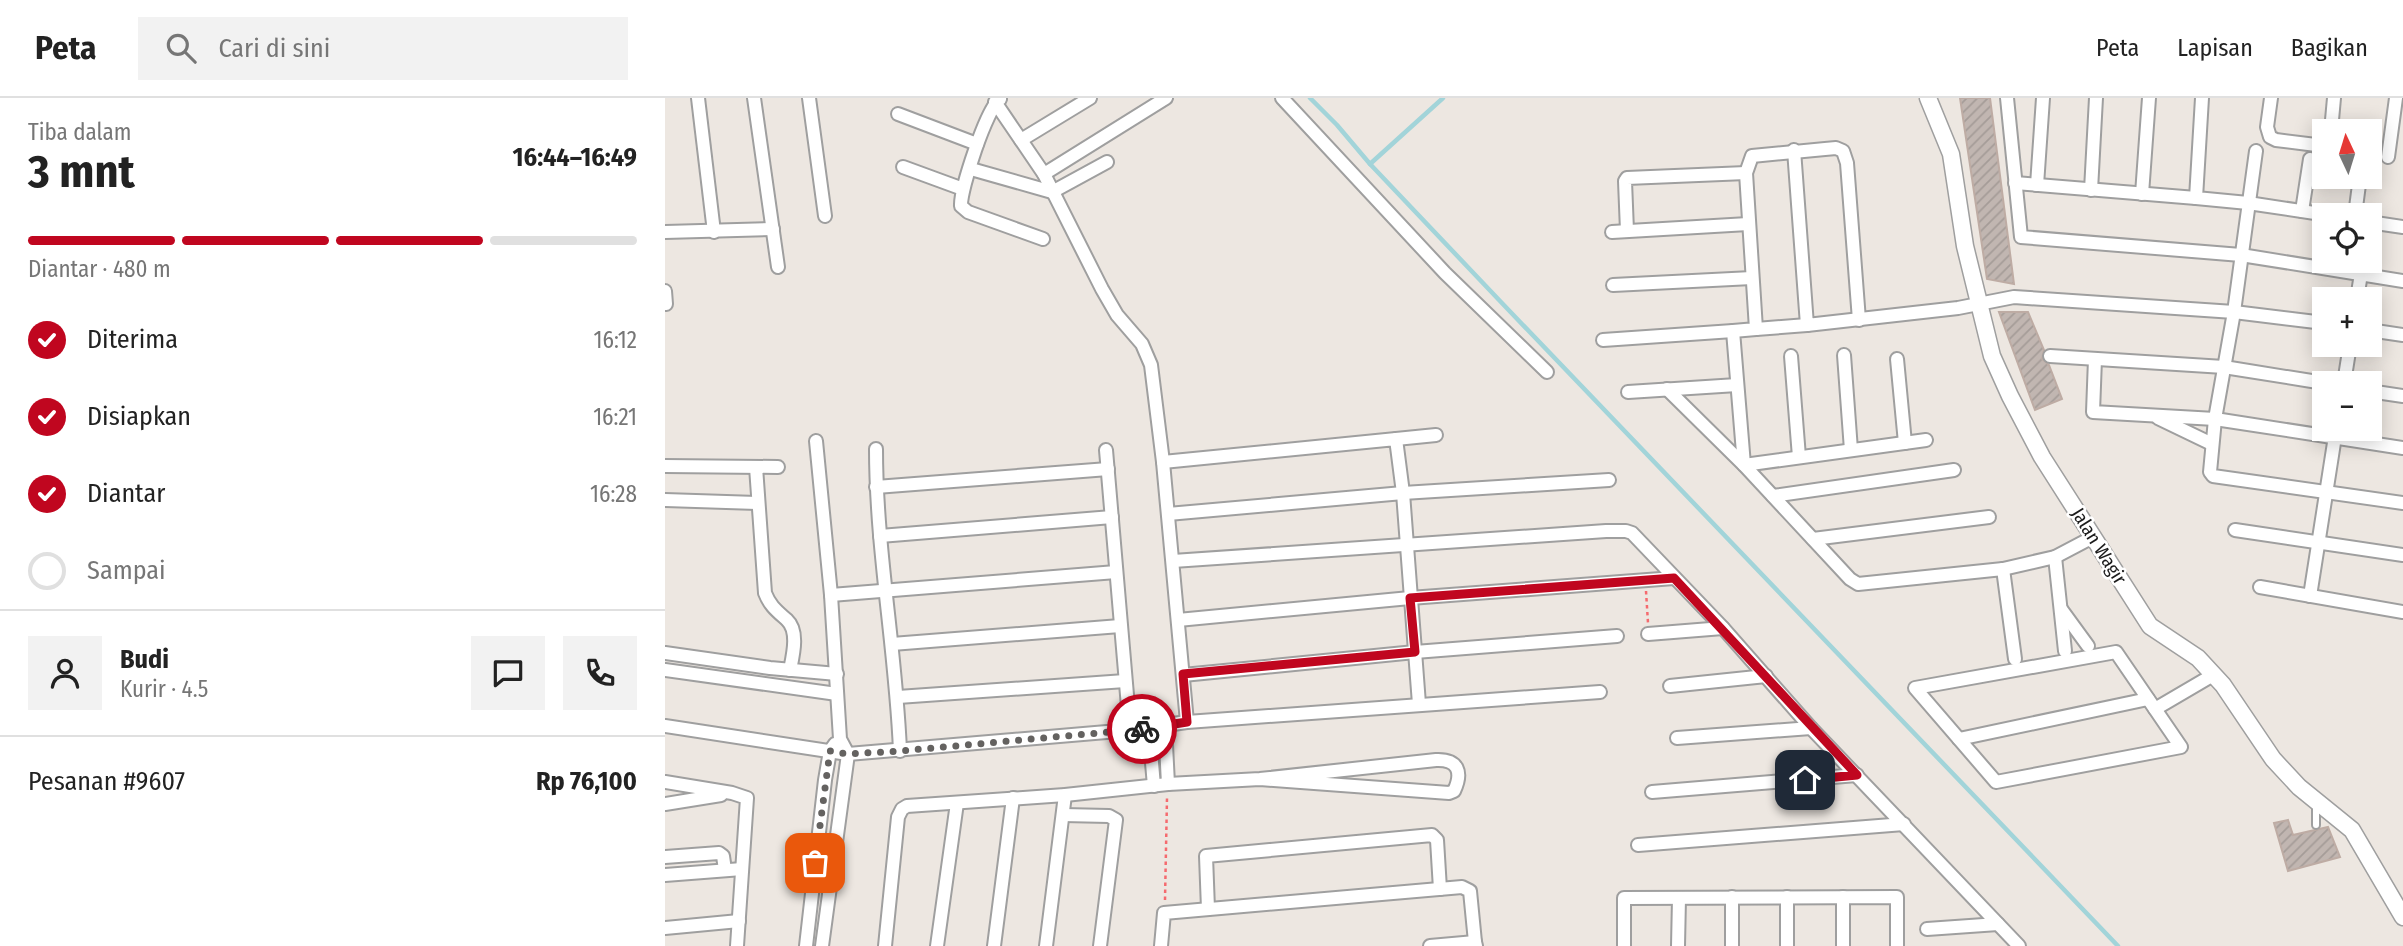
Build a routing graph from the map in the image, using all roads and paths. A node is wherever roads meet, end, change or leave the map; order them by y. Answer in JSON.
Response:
{"nodes":[{"id":1,"x":698,"y":98,"type":"edge"},
{"id":2,"x":754,"y":98,"type":"edge"},
{"id":3,"x":809,"y":98,"type":"edge"},
{"id":4,"x":1090,"y":98,"type":"edge"},
{"id":5,"x":1166,"y":98,"type":"edge"},
{"id":6,"x":1282,"y":98,"type":"edge"},
{"id":7,"x":1928,"y":98,"type":"edge"},
{"id":8,"x":2007,"y":98,"type":"edge"},
{"id":9,"x":2043,"y":98,"type":"edge"},
{"id":10,"x":2096,"y":98,"type":"edge"},
{"id":11,"x":2149,"y":98,"type":"edge"},
{"id":12,"x":2202,"y":98,"type":"edge"},
{"id":13,"x":2271,"y":98,"type":"edge"},
{"id":14,"x":2334,"y":98,"type":"edge"},
{"id":15,"x":2396,"y":98,"type":"edge"},
{"id":16,"x":998,"y":100,"type":"edge"},
{"id":17,"x":898,"y":114,"type":"dead end"},
{"id":18,"x":2332,"y":119,"type":"edge"},
{"id":19,"x":2397,"y":131,"type":"edge"},
{"id":20,"x":1021,"y":140,"type":"junction"},
{"id":21,"x":977,"y":144,"type":"junction"},
{"id":22,"x":2312,"y":144,"type":"edge"},
{"id":23,"x":1794,"y":150,"type":"junction"},
{"id":24,"x":2256,"y":151,"type":"dead end"},
{"id":25,"x":2388,"y":157,"type":"dead end"},
{"id":26,"x":2310,"y":159,"type":"dead end"},
{"id":27,"x":1107,"y":162,"type":"dead end"},
{"id":28,"x":904,"y":167,"type":"dead end"},
{"id":29,"x":971,"y":169,"type":"junction"},
{"id":30,"x":1746,"y":173,"type":"junction"},
{"id":31,"x":1044,"y":174,"type":"junction"},
{"id":32,"x":2015,"y":183,"type":"junction"},
{"id":33,"x":2037,"y":185,"type":"junction"},
{"id":34,"x":963,"y":189,"type":"junction"},
{"id":35,"x":2091,"y":190,"type":"junction"},
{"id":36,"x":1052,"y":192,"type":"junction"},
{"id":37,"x":2142,"y":194,"type":"junction"},
{"id":38,"x":2196,"y":198,"type":"junction"},
{"id":39,"x":2248,"y":203,"type":"junction"},
{"id":40,"x":2302,"y":211,"type":"junction"},
{"id":41,"x":2312,"y":213,"type":"edge"},
{"id":42,"x":825,"y":216,"type":"dead end"},
{"id":43,"x":1748,"y":223,"type":"junction"},
{"id":44,"x":2382,"y":224,"type":"edge"},
{"id":45,"x":2403,"y":227,"type":"edge"},
{"id":46,"x":773,"y":229,"type":"junction"},
{"id":47,"x":1627,"y":231,"type":"junction"},
{"id":48,"x":665,"y":232,"type":"edge"},
{"id":49,"x":714,"y":232,"type":"junction"},
{"id":50,"x":1612,"y":232,"type":"dead end"},
{"id":51,"x":1044,"y":239,"type":"dead end"},
{"id":52,"x":2241,"y":255,"type":"junction"},
{"id":53,"x":2312,"y":262,"type":"edge"},
{"id":54,"x":778,"y":267,"type":"dead end"},
{"id":55,"x":2380,"y":273,"type":"edge"},
{"id":56,"x":1752,"y":278,"type":"junction"},
{"id":57,"x":2403,"y":281,"type":"edge"},
{"id":58,"x":1613,"y":285,"type":"dead end"},
{"id":59,"x":1979,"y":303,"type":"junction"},
{"id":60,"x":2234,"y":312,"type":"junction"},
{"id":61,"x":1860,"y":320,"type":"junction"},
{"id":62,"x":2312,"y":322,"type":"edge"},
{"id":63,"x":1807,"y":325,"type":"junction"},
{"id":64,"x":1756,"y":330,"type":"junction"},
{"id":65,"x":1733,"y":331,"type":"junction"},
{"id":66,"x":2382,"y":332,"type":"edge"},
{"id":67,"x":2403,"y":335,"type":"edge"},
{"id":68,"x":1602,"y":340,"type":"dead end"},
{"id":69,"x":1844,"y":355,"type":"dead end"},
{"id":70,"x":1791,"y":356,"type":"dead end"},
{"id":71,"x":2050,"y":356,"type":"dead end"},
{"id":72,"x":1898,"y":359,"type":"dead end"},
{"id":73,"x":2095,"y":359,"type":"junction"},
{"id":74,"x":2224,"y":368,"type":"junction"},
{"id":75,"x":1547,"y":372,"type":"dead end"},
{"id":76,"x":2312,"y":381,"type":"edge"},
{"id":77,"x":1737,"y":385,"type":"junction"},
{"id":78,"x":1667,"y":389,"type":"junction"},
{"id":79,"x":1628,"y":392,"type":"dead end"},
{"id":80,"x":2382,"y":393,"type":"edge"},
{"id":81,"x":2403,"y":396,"type":"edge"},
{"id":82,"x":2152,"y":415,"type":"junction"},
{"id":83,"x":2215,"y":419,"type":"junction"},
{"id":84,"x":2312,"y":430,"type":"edge"},
{"id":85,"x":1436,"y":435,"type":"dead end"},
{"id":86,"x":1396,"y":439,"type":"junction"},
{"id":87,"x":1926,"y":440,"type":"dead end"},
{"id":88,"x":816,"y":441,"type":"dead end"},
{"id":89,"x":2335,"y":441,"type":"edge"},
{"id":90,"x":2372,"y":441,"type":"edge"},
{"id":91,"x":1905,"y":443,"type":"junction"},
{"id":92,"x":2212,"y":444,"type":"junction"},
{"id":93,"x":2403,"y":448,"type":"edge"},
{"id":94,"x":876,"y":449,"type":"dead end"},
{"id":95,"x":1107,"y":450,"type":"dead end"},
{"id":96,"x":1851,"y":450,"type":"junction"},
{"id":97,"x":1799,"y":457,"type":"junction"},
{"id":98,"x":1163,"y":462,"type":"junction"},
{"id":99,"x":1744,"y":464,"type":"junction"},
{"id":100,"x":665,"y":466,"type":"edge"},
{"id":101,"x":756,"y":467,"type":"junction"},
{"id":102,"x":778,"y":467,"type":"dead end"},
{"id":103,"x":1108,"y":469,"type":"junction"},
{"id":104,"x":1954,"y":470,"type":"dead end"},
{"id":105,"x":1609,"y":480,"type":"dead end"},
{"id":106,"x":876,"y":487,"type":"junction"},
{"id":107,"x":2327,"y":492,"type":"junction"},
{"id":108,"x":1403,"y":493,"type":"junction"},
{"id":109,"x":1773,"y":495,"type":"junction"},
{"id":110,"x":665,"y":500,"type":"edge"},
{"id":111,"x":757,"y":503,"type":"junction"},
{"id":112,"x":2403,"y":503,"type":"edge"},
{"id":113,"x":1168,"y":513,"type":"junction"},
{"id":114,"x":1112,"y":517,"type":"junction"},
{"id":115,"x":1989,"y":517,"type":"dead end"},
{"id":116,"x":2235,"y":530,"type":"dead end"},
{"id":117,"x":880,"y":536,"type":"junction"},
{"id":118,"x":2093,"y":537,"type":"junction"},
{"id":119,"x":1813,"y":539,"type":"junction"},
{"id":120,"x":2321,"y":542,"type":"junction"},
{"id":121,"x":1407,"y":546,"type":"junction"},
{"id":122,"x":2403,"y":555,"type":"edge"},
{"id":123,"x":2055,"y":557,"type":"junction"},
{"id":124,"x":1173,"y":561,"type":"junction"},
{"id":125,"x":2003,"y":569,"type":"junction"},
{"id":126,"x":1116,"y":572,"type":"junction"},
{"id":127,"x":1674,"y":578,"type":"junction"},
{"id":128,"x":1646,"y":582,"type":"junction"},
{"id":129,"x":2260,"y":587,"type":"dead end"},
{"id":130,"x":886,"y":589,"type":"junction"},
{"id":131,"x":831,"y":594,"type":"junction"},
{"id":132,"x":2311,"y":596,"type":"junction"},
{"id":133,"x":1410,"y":598,"type":"junction"},
{"id":134,"x":2060,"y":608,"type":"junction"},
{"id":135,"x":2403,"y":612,"type":"edge"},
{"id":136,"x":1178,"y":620,"type":"junction"},
{"id":137,"x":1120,"y":626,"type":"junction"},
{"id":138,"x":1723,"y":628,"type":"junction"},
{"id":139,"x":1648,"y":634,"type":"joint"},
{"id":140,"x":1617,"y":636,"type":"dead end"},
{"id":141,"x":892,"y":644,"type":"junction"},
{"id":142,"x":2088,"y":646,"type":"dead end"},
{"id":143,"x":2065,"y":651,"type":"dead end"},
{"id":144,"x":1415,"y":652,"type":"junction"},
{"id":145,"x":665,"y":653,"type":"edge"},
{"id":146,"x":2015,"y":659,"type":"dead end"},
{"id":147,"x":665,"y":670,"type":"edge"},
{"id":148,"x":790,"y":670,"type":"junction"},
{"id":149,"x":837,"y":674,"type":"junction"},
{"id":150,"x":1183,"y":674,"type":"junction"},
{"id":151,"x":2213,"y":675,"type":"junction"},
{"id":152,"x":1766,"y":676,"type":"junction"},
{"id":153,"x":1125,"y":681,"type":"junction"},
{"id":154,"x":1670,"y":686,"type":"dead end"},
{"id":155,"x":1600,"y":692,"type":"dead end"},
{"id":156,"x":838,"y":694,"type":"junction"},
{"id":157,"x":898,"y":697,"type":"junction"},
{"id":158,"x":1419,"y":704,"type":"junction"},
{"id":159,"x":2151,"y":704,"type":"junction"},
{"id":160,"x":1187,"y":722,"type":"junction"},
{"id":161,"x":1165,"y":725,"type":"junction"},
{"id":162,"x":665,"y":726,"type":"edge"},
{"id":163,"x":1811,"y":727,"type":"junction"},
{"id":164,"x":1149,"y":728,"type":"junction"},
{"id":165,"x":1130,"y":730,"type":"junction"},
{"id":166,"x":1677,"y":738,"type":"dead end"},
{"id":167,"x":840,"y":739,"type":"junction"},
{"id":168,"x":1959,"y":739,"type":"junction"},
{"id":169,"x":830,"y":751,"type":"junction"},
{"id":170,"x":900,"y":751,"type":"junction"},
{"id":171,"x":848,"y":754,"type":"junction"},
{"id":172,"x":1857,"y":775,"type":"junction"},
{"id":173,"x":1260,"y":779,"type":"junction"},
{"id":174,"x":665,"y":782,"type":"edge"},
{"id":175,"x":1168,"y":784,"type":"junction"},
{"id":176,"x":1154,"y":786,"type":"junction"},
{"id":177,"x":1652,"y":792,"type":"dead end"},
{"id":178,"x":732,"y":793,"type":"junction"},
{"id":179,"x":1065,"y":795,"type":"junction"},
{"id":180,"x":1013,"y":798,"type":"junction"},
{"id":181,"x":2316,"y":800,"type":"junction"},
{"id":182,"x":957,"y":803,"type":"junction"},
{"id":183,"x":665,"y":804,"type":"edge"},
{"id":184,"x":1063,"y":815,"type":"junction"},
{"id":185,"x":1904,"y":824,"type":"junction"},
{"id":186,"x":2316,"y":825,"type":"dead end"},
{"id":187,"x":1638,"y":845,"type":"dead end"},
{"id":188,"x":665,"y":858,"type":"edge"},
{"id":189,"x":742,"y":869,"type":"junction"},
{"id":190,"x":725,"y":870,"type":"junction"},
{"id":191,"x":665,"y":875,"type":"edge"},
{"id":192,"x":1440,"y":889,"type":"junction"},
{"id":193,"x":1787,"y":897,"type":"junction"},
{"id":194,"x":1843,"y":897,"type":"junction"},
{"id":195,"x":1679,"y":898,"type":"junction"},
{"id":196,"x":1732,"y":898,"type":"junction"},
{"id":197,"x":1208,"y":909,"type":"junction"},
{"id":198,"x":1164,"y":913,"type":"junction"},
{"id":199,"x":2403,"y":917,"type":"edge"},
{"id":200,"x":739,"y":921,"type":"junction"},
{"id":201,"x":1998,"y":924,"type":"junction"},
{"id":202,"x":665,"y":928,"type":"edge"},
{"id":203,"x":1927,"y":929,"type":"dead end"},
{"id":204,"x":1476,"y":944,"type":"edge"},
{"id":205,"x":737,"y":946,"type":"edge"},
{"id":206,"x":806,"y":946,"type":"edge"},
{"id":207,"x":822,"y":946,"type":"edge"},
{"id":208,"x":885,"y":946,"type":"edge"},
{"id":209,"x":937,"y":946,"type":"edge"},
{"id":210,"x":995,"y":946,"type":"edge"},
{"id":211,"x":1046,"y":946,"type":"edge"},
{"id":212,"x":1100,"y":946,"type":"edge"},
{"id":213,"x":1161,"y":946,"type":"edge"},
{"id":214,"x":1430,"y":946,"type":"edge"},
{"id":215,"x":1624,"y":946,"type":"edge"},
{"id":216,"x":1678,"y":946,"type":"edge"},
{"id":217,"x":1733,"y":946,"type":"edge"},
{"id":218,"x":1787,"y":946,"type":"edge"},
{"id":219,"x":1843,"y":946,"type":"edge"},
{"id":220,"x":1897,"y":946,"type":"edge"},
{"id":221,"x":2019,"y":946,"type":"edge"}],
"edges":[{"from":1,"to":49,"type":"street"},
{"from":2,"to":46,"type":"street"},
{"from":3,"to":42,"type":"street"},
{"from":4,"to":20,"type":"street"},
{"from":5,"to":31,"type":"street"},
{"from":6,"to":75,"type":"street"},
{"from":7,"to":59,"type":"street","name":"Jalan Wagir"},
{"from":8,"to":32,"type":"street"},
{"from":9,"to":33,"type":"street"},
{"from":10,"to":35,"type":"street"},
{"from":11,"to":37,"type":"street"},
{"from":12,"to":38,"type":"street"},
{"from":13,"to":22,"type":"street"},
{"from":14,"to":18,"type":"street"},
{"from":15,"to":19,"type":"street"},
{"from":16,"to":20,"type":"street"},
{"from":16,"to":21,"type":"street"},
{"from":17,"to":21,"type":"street"},
{"from":19,"to":25,"type":"street"},
{"from":20,"to":31,"type":"street"},
{"from":21,"to":29,"type":"street"},
{"from":23,"to":30,"type":"street"},
{"from":23,"to":61,"type":"street"},
{"from":23,"to":63,"type":"street"},
{"from":24,"to":39,"type":"street"},
{"from":26,"to":40,"type":"street"},
{"from":27,"to":36,"type":"street"},
{"from":28,"to":34,"type":"street"},
{"from":29,"to":34,"type":"street"},
{"from":29,"to":36,"type":"street"},
{"from":30,"to":43,"type":"street"},
{"from":30,"to":47,"type":"street"},
{"from":31,"to":36,"type":"street"},
{"from":32,"to":33,"type":"street"},
{"from":32,"to":52,"type":"street"},
{"from":33,"to":35,"type":"street"},
{"from":34,"to":51,"type":"street"},
{"from":35,"to":37,"type":"street"},
{"from":36,"to":98,"type":"street"},
{"from":37,"to":38,"type":"street"},
{"from":38,"to":39,"type":"street"},
{"from":39,"to":40,"type":"street"},
{"from":39,"to":52,"type":"street"},
{"from":40,"to":41,"type":"street"},
{"from":43,"to":47,"type":"street"},
{"from":43,"to":56,"type":"street"},
{"from":44,"to":45,"type":"street"},
{"from":46,"to":49,"type":"street"},
{"from":46,"to":54,"type":"street"},
{"from":47,"to":50,"type":"street"},
{"from":48,"to":49,"type":"street"},
{"from":52,"to":53,"type":"street"},
{"from":52,"to":60,"type":"street"},
{"from":55,"to":57,"type":"street"},
{"from":56,"to":58,"type":"street"},
{"from":56,"to":64,"type":"street"},
{"from":59,"to":60,"type":"street"},
{"from":59,"to":61,"type":"street"},
{"from":59,"to":118,"type":"street","name":"Jalan Wagir"},
{"from":60,"to":62,"type":"street"},
{"from":60,"to":74,"type":"street"},
{"from":61,"to":63,"type":"street"},
{"from":63,"to":64,"type":"street"},
{"from":64,"to":65,"type":"street"},
{"from":65,"to":68,"type":"street"},
{"from":65,"to":77,"type":"street"},
{"from":66,"to":67,"type":"street"},
{"from":69,"to":96,"type":"street"},
{"from":70,"to":97,"type":"street"},
{"from":71,"to":73,"type":"street"},
{"from":72,"to":91,"type":"street"},
{"from":73,"to":74,"type":"street"},
{"from":73,"to":82,"type":"street"},
{"from":74,"to":76,"type":"street"},
{"from":74,"to":83,"type":"street"},
{"from":77,"to":78,"type":"street"},
{"from":77,"to":99,"type":"street"},
{"from":78,"to":79,"type":"street"},
{"from":78,"to":99,"type":"street"},
{"from":80,"to":81,"type":"street"},
{"from":82,"to":83,"type":"street"},
{"from":82,"to":92,"type":"street"},
{"from":83,"to":84,"type":"street"},
{"from":83,"to":92,"type":"street"},
{"from":85,"to":86,"type":"street"},
{"from":86,"to":98,"type":"street"},
{"from":86,"to":108,"type":"street"},
{"from":87,"to":91,"type":"street"},
{"from":88,"to":131,"type":"street"},
{"from":89,"to":107,"type":"street"},
{"from":90,"to":93,"type":"street"},
{"from":91,"to":96,"type":"street"},
{"from":92,"to":107,"type":"street"},
{"from":94,"to":106,"type":"street"},
{"from":95,"to":103,"type":"street"},
{"from":96,"to":97,"type":"street"},
{"from":97,"to":99,"type":"street"},
{"from":98,"to":113,"type":"street"},
{"from":99,"to":109,"type":"street"},
{"from":100,"to":101,"type":"street"},
{"from":101,"to":102,"type":"street"},
{"from":101,"to":111,"type":"street"},
{"from":103,"to":106,"type":"street"},
{"from":103,"to":114,"type":"street"},
{"from":104,"to":109,"type":"street"},
{"from":105,"to":108,"type":"street"},
{"from":106,"to":117,"type":"street"},
{"from":107,"to":112,"type":"street"},
{"from":107,"to":120,"type":"street"},
{"from":108,"to":113,"type":"street"},
{"from":108,"to":121,"type":"street"},
{"from":109,"to":119,"type":"street"},
{"from":110,"to":111,"type":"street"},
{"from":111,"to":148,"type":"street"},
{"from":113,"to":124,"type":"street"},
{"from":114,"to":117,"type":"street"},
{"from":114,"to":126,"type":"street"},
{"from":115,"to":119,"type":"street"},
{"from":116,"to":120,"type":"street"},
{"from":117,"to":130,"type":"street"},
{"from":118,"to":123,"type":"street"},
{"from":118,"to":151,"type":"street","name":"Jalan Wagir"},
{"from":119,"to":125,"type":"street"},
{"from":120,"to":122,"type":"street"},
{"from":120,"to":132,"type":"street"},
{"from":121,"to":124,"type":"street"},
{"from":121,"to":127,"type":"street"},
{"from":121,"to":133,"type":"street"},
{"from":123,"to":125,"type":"street"},
{"from":123,"to":134,"type":"street"},
{"from":124,"to":136,"type":"street"},
{"from":125,"to":146,"type":"street"},
{"from":126,"to":130,"type":"street"},
{"from":126,"to":137,"type":"street"},
{"from":127,"to":128,"type":"street"},
{"from":127,"to":138,"type":"street"},
{"from":128,"to":133,"type":"street"},
{"from":128,"to":139,"type":"path"},
{"from":129,"to":132,"type":"street"},
{"from":130,"to":131,"type":"street"},
{"from":130,"to":141,"type":"street"},
{"from":131,"to":149,"type":"street"},
{"from":132,"to":135,"type":"street"},
{"from":133,"to":136,"type":"street"},
{"from":133,"to":144,"type":"street"},
{"from":134,"to":142,"type":"street"},
{"from":134,"to":143,"type":"street"},
{"from":136,"to":150,"type":"street"},
{"from":137,"to":141,"type":"street"},
{"from":137,"to":153,"type":"street"},
{"from":138,"to":139,"type":"street"},
{"from":138,"to":152,"type":"street"},
{"from":140,"to":144,"type":"street"},
{"from":141,"to":157,"type":"street"},
{"from":144,"to":150,"type":"street"},
{"from":144,"to":158,"type":"street"},
{"from":145,"to":148,"type":"street"},
{"from":147,"to":156,"type":"street"},
{"from":148,"to":149,"type":"street"},
{"from":149,"to":156,"type":"street"},
{"from":150,"to":160,"type":"street"},
{"from":151,"to":159,"type":"street"},
{"from":151,"to":181,"type":"street","name":"Jalan Wagir"},
{"from":152,"to":154,"type":"street"},
{"from":152,"to":163,"type":"street"},
{"from":153,"to":157,"type":"street"},
{"from":153,"to":165,"type":"street"},
{"from":155,"to":158,"type":"street"},
{"from":156,"to":167,"type":"street"},
{"from":157,"to":170,"type":"street"},
{"from":158,"to":160,"type":"street"},
{"from":159,"to":168,"type":"street"},
{"from":159,"to":168,"type":"street"},
{"from":159,"to":168,"type":"street"},
{"from":160,"to":161,"type":"street"},
{"from":161,"to":164,"type":"street"},
{"from":161,"to":175,"type":"street"},
{"from":162,"to":169,"type":"street"},
{"from":163,"to":166,"type":"street"},
{"from":163,"to":172,"type":"street"},
{"from":164,"to":165,"type":"street"},
{"from":164,"to":176,"type":"street"},
{"from":165,"to":170,"type":"street"},
{"from":167,"to":169,"type":"street"},
{"from":167,"to":171,"type":"street"},
{"from":169,"to":171,"type":"street"},
{"from":169,"to":206,"type":"street"},
{"from":170,"to":171,"type":"street"},
{"from":171,"to":207,"type":"street"},
{"from":172,"to":177,"type":"street"},
{"from":172,"to":185,"type":"street"},
{"from":173,"to":173,"type":"street"},
{"from":173,"to":175,"type":"street"},
{"from":174,"to":178,"type":"street"},
{"from":175,"to":176,"type":"street"},
{"from":175,"to":198,"type":"path"},
{"from":176,"to":179,"type":"street"},
{"from":178,"to":183,"type":"street"},
{"from":178,"to":189,"type":"street"},
{"from":179,"to":180,"type":"street"},
{"from":179,"to":184,"type":"street"},
{"from":180,"to":182,"type":"street"},
{"from":180,"to":210,"type":"street"},
{"from":181,"to":186,"type":"lane"},
{"from":181,"to":199,"type":"street","name":"Jalan Wagir"},
{"from":182,"to":208,"type":"street"},
{"from":182,"to":209,"type":"street"},
{"from":184,"to":211,"type":"street"},
{"from":184,"to":212,"type":"street"},
{"from":185,"to":187,"type":"street"},
{"from":185,"to":201,"type":"street"},
{"from":188,"to":190,"type":"street"},
{"from":189,"to":190,"type":"street"},
{"from":189,"to":200,"type":"street"},
{"from":190,"to":191,"type":"street"},
{"from":192,"to":197,"type":"street"},
{"from":192,"to":197,"type":"street"},
{"from":192,"to":204,"type":"street"},
{"from":193,"to":194,"type":"street"},
{"from":193,"to":196,"type":"street"},
{"from":193,"to":218,"type":"street"},
{"from":194,"to":219,"type":"street"},
{"from":194,"to":220,"type":"street"},
{"from":195,"to":196,"type":"street"},
{"from":195,"to":215,"type":"street"},
{"from":195,"to":216,"type":"street"},
{"from":196,"to":217,"type":"street"},
{"from":197,"to":198,"type":"street"},
{"from":198,"to":213,"type":"street"},
{"from":200,"to":202,"type":"street"},
{"from":200,"to":205,"type":"street"},
{"from":201,"to":203,"type":"street"},
{"from":201,"to":221,"type":"street"},
{"from":204,"to":214,"type":"street"}]}
